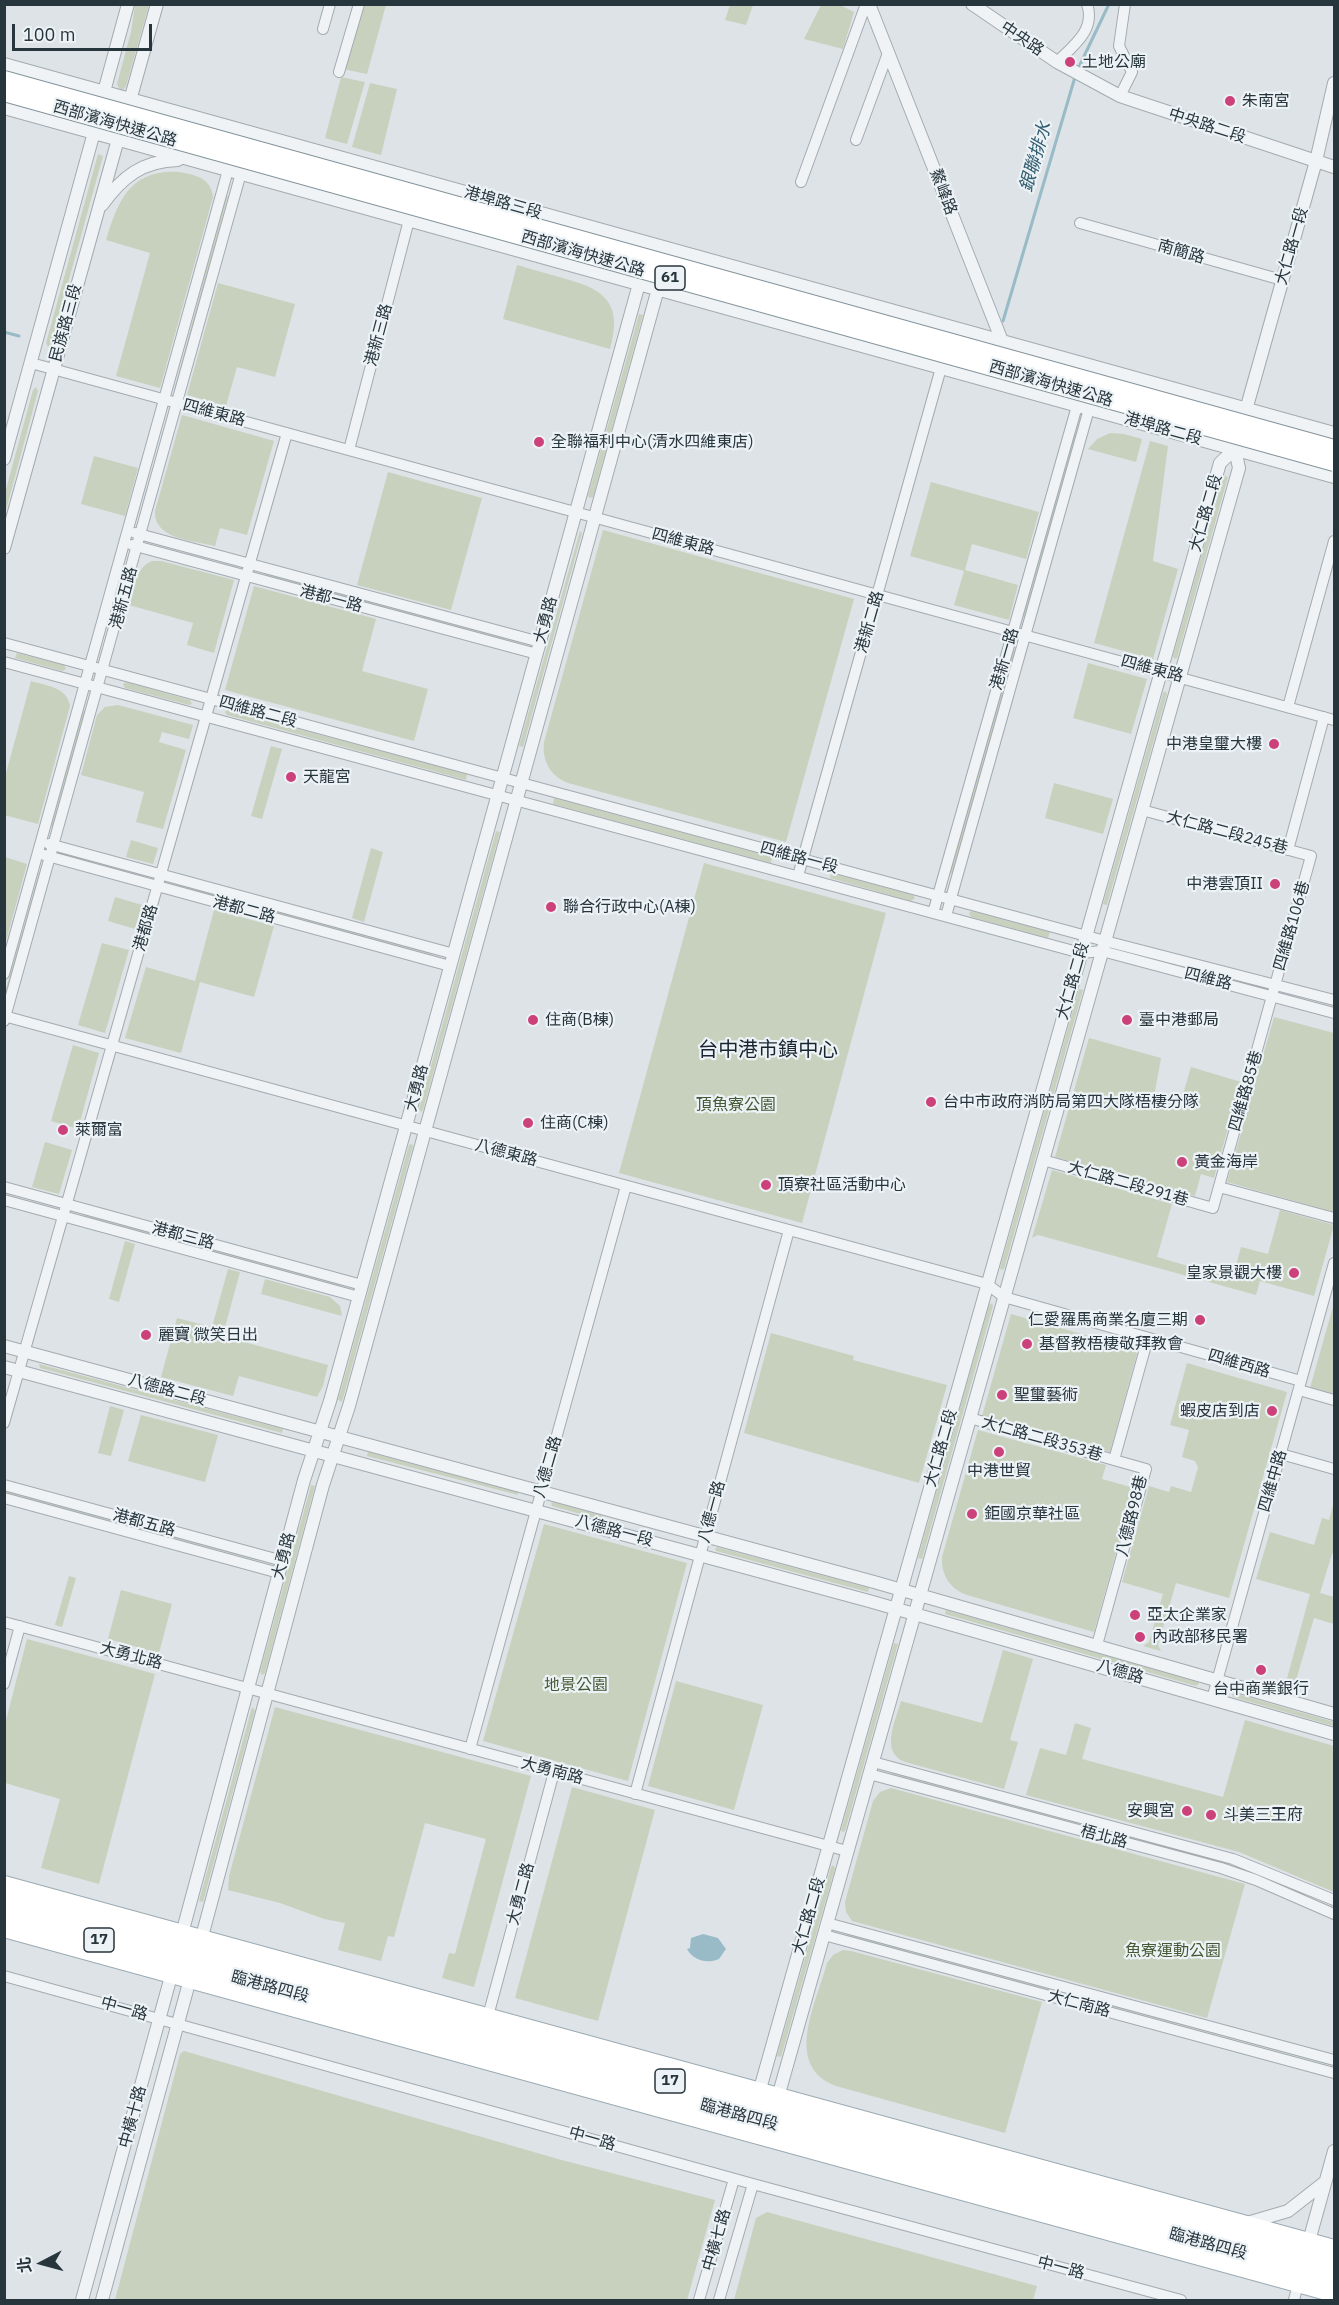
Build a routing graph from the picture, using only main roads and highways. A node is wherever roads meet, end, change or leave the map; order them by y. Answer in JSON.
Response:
{"nodes":[{"id":1,"x":4,"y":79,"type":"edge"},
{"id":2,"x":4,"y":93,"type":"edge"},
{"id":3,"x":1335,"y":448,"type":"edge"},
{"id":4,"x":1335,"y":463,"type":"edge"},
{"id":5,"x":4,"y":1884,"type":"edge"},
{"id":6,"x":4,"y":1899,"type":"edge"},
{"id":7,"x":4,"y":1914,"type":"edge"},
{"id":8,"x":4,"y":1929,"type":"edge"},
{"id":9,"x":177,"y":1954,"type":"junction"},
{"id":10,"x":195,"y":1959,"type":"junction"},
{"id":11,"x":753,"y":2112,"type":"junction"},
{"id":12,"x":772,"y":2117,"type":"junction"},
{"id":13,"x":1302,"y":2270,"type":"edge"},
{"id":14,"x":1329,"y":2270,"type":"edge"}],
"edges":[{"from":1,"to":3,"type":"main road","name":"西部濱海快速公路","number":"61","bridge":true},
{"from":2,"to":4,"type":"main road","name":"西部濱海快速公路","number":"61","bridge":true},
{"from":5,"to":9,"type":"main road","name":"臨港路四段","number":"17"},
{"from":6,"to":9,"type":"main road","name":"臨港路四段","number":"17"},
{"from":7,"to":9,"type":"main road","name":"臨港路四段","number":"17"},
{"from":8,"to":9,"type":"main road","name":"臨港路四段","number":"17"},
{"from":9,"to":10,"type":"main road","name":"臨港路四段","number":"17"},
{"from":9,"to":10,"type":"main road","name":"臨港路四段","number":"17"},
{"from":10,"to":11,"type":"main road","name":"臨港路四段","number":"17"},
{"from":10,"to":11,"type":"main road","name":"臨港路四段","number":"17"},
{"from":10,"to":11,"type":"main road","name":"臨港路四段","number":"17"},
{"from":11,"to":12,"type":"main road","name":"臨港路四段","number":"17"},
{"from":11,"to":12,"type":"main road","name":"臨港路四段","number":"17"},
{"from":12,"to":13,"type":"main road","name":"臨港路四段","number":"17"},
{"from":12,"to":13,"type":"main road","name":"臨港路四段","number":"17"},
{"from":12,"to":13,"type":"main road","name":"臨港路四段","number":"17"},
{"from":13,"to":14,"type":"main road","name":"臨港路四段","number":"17"},
{"from":13,"to":14,"type":"main road","name":"臨港路四段","number":"17"}]}
